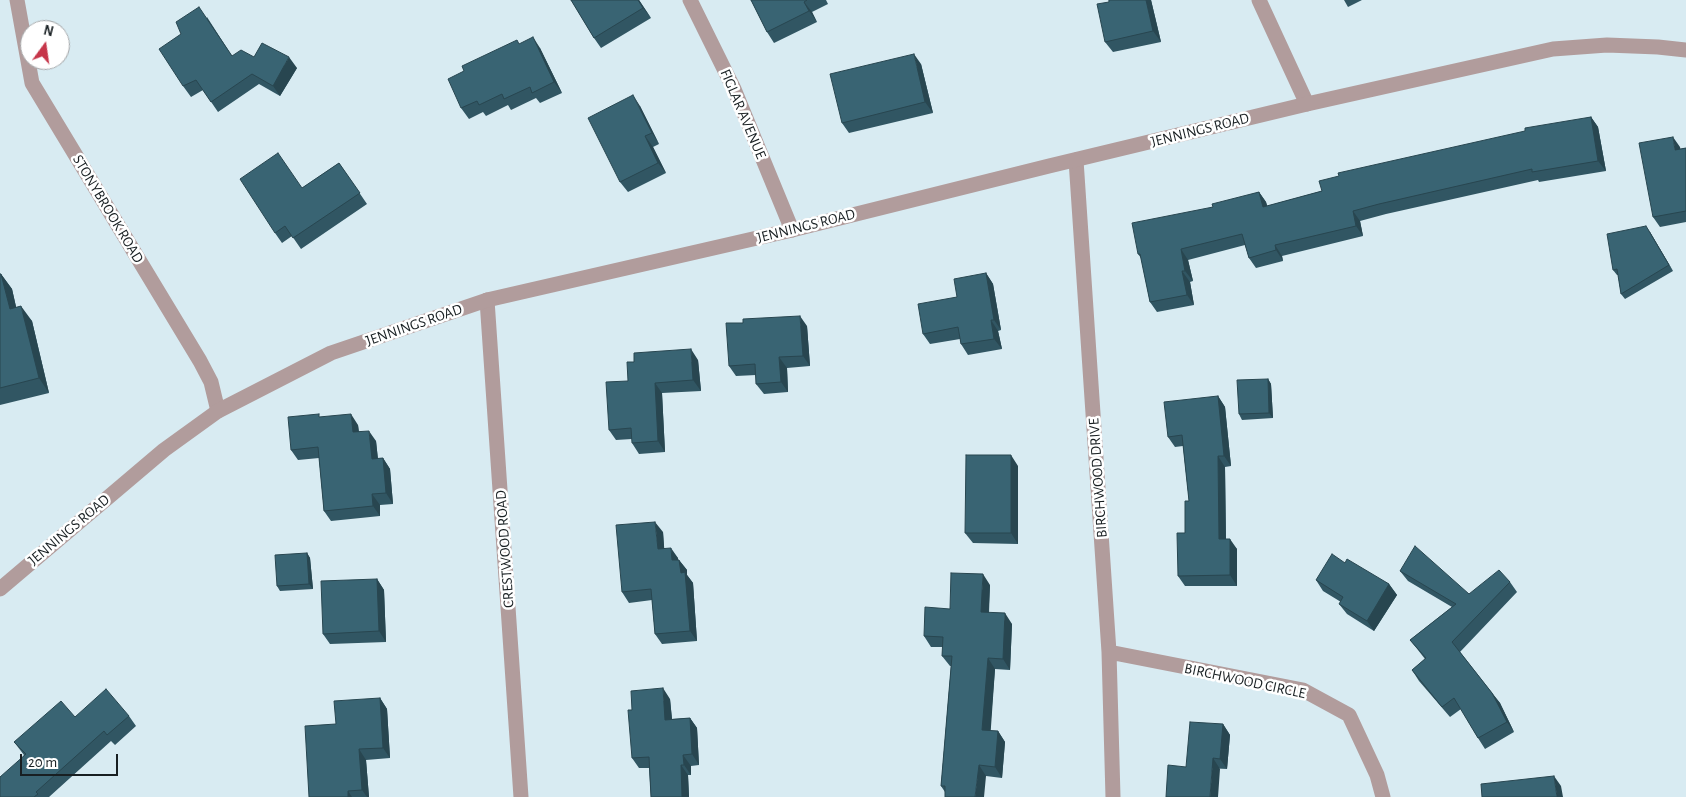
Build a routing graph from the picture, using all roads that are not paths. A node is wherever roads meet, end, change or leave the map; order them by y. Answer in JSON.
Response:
{"nodes":[{"id":1,"x":17,"y":0,"type":"edge"},
{"id":2,"x":690,"y":0,"type":"edge"},
{"id":3,"x":1259,"y":0,"type":"edge"},
{"id":4,"x":1686,"y":50,"type":"edge"},
{"id":5,"x":1307,"y":104,"type":"junction"},
{"id":6,"x":1076,"y":160,"type":"junction"},
{"id":7,"x":792,"y":230,"type":"junction"},
{"id":8,"x":487,"y":300,"type":"junction"},
{"id":9,"x":218,"y":411,"type":"junction"},
{"id":10,"x":0,"y":589,"type":"edge"},
{"id":11,"x":1109,"y":652,"type":"junction"},
{"id":12,"x":522,"y":797,"type":"edge"},
{"id":13,"x":1113,"y":797,"type":"edge"},
{"id":14,"x":1383,"y":797,"type":"edge"}],
"edges":[{"from":1,"to":9,"type":"street","name":"STONYBROOK ROAD"},
{"from":2,"to":7,"type":"street","name":"FIGLAR AVENUE"},
{"from":3,"to":5,"type":"street"},
{"from":4,"to":5,"type":"street","name":"JENNINGS ROAD"},
{"from":5,"to":6,"type":"street","name":"JENNINGS ROAD"},
{"from":6,"to":7,"type":"street","name":"JENNINGS ROAD"},
{"from":6,"to":11,"type":"street","name":"BIRCHWOOD DRIVE"},
{"from":7,"to":8,"type":"street","name":"JENNINGS ROAD"},
{"from":8,"to":9,"type":"street","name":"JENNINGS ROAD"},
{"from":8,"to":12,"type":"street","name":"CRESTWOOD ROAD"},
{"from":9,"to":10,"type":"street","name":"JENNINGS ROAD"},
{"from":11,"to":13,"type":"street","name":"BIRCHWOOD DRIVE"},
{"from":11,"to":14,"type":"street","name":"BIRCHWOOD CIRCLE"}]}
